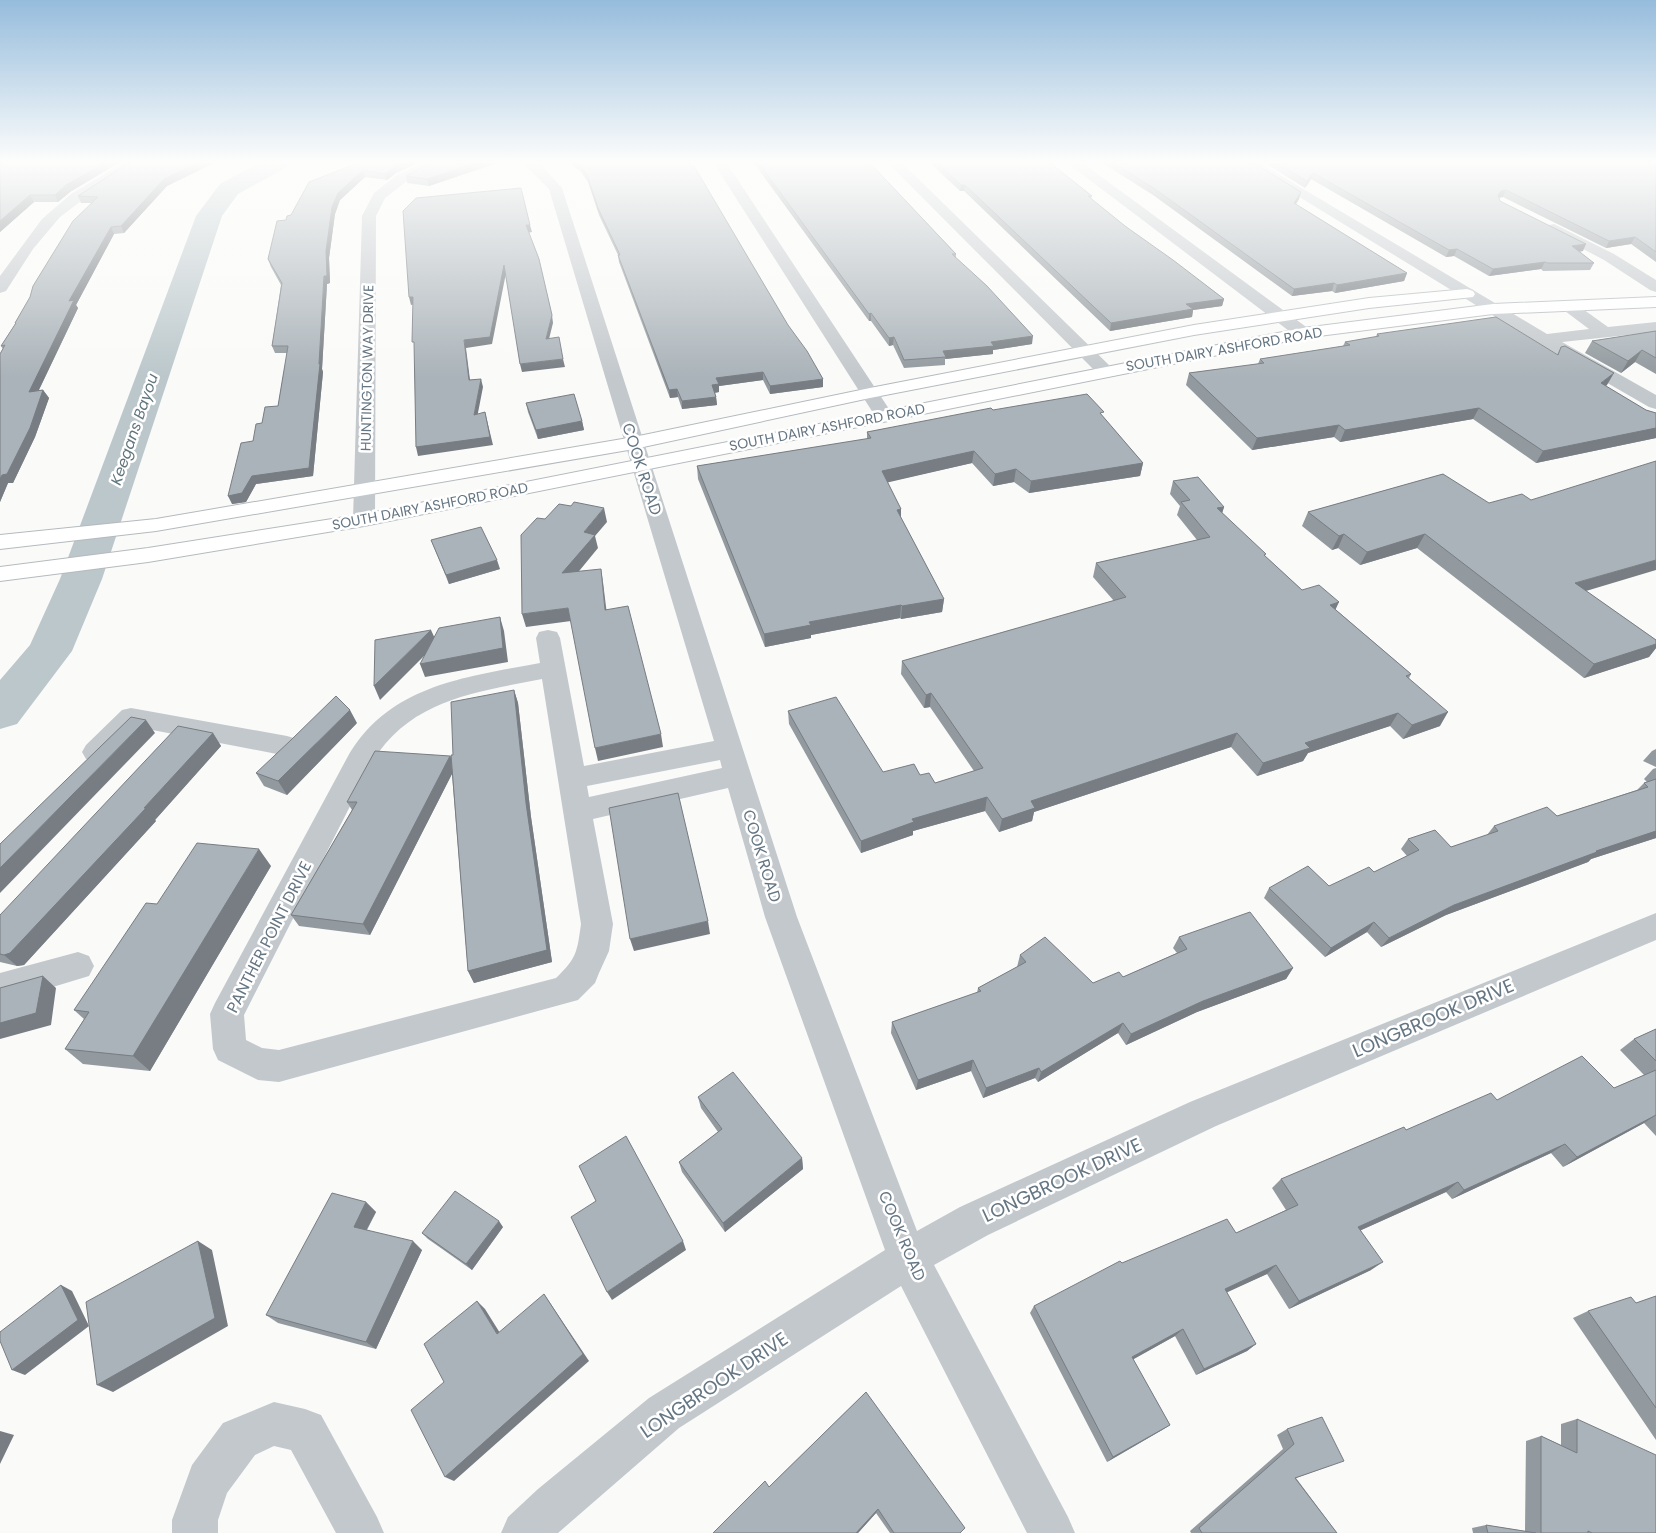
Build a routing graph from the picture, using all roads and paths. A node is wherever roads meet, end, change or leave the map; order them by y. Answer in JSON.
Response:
{"nodes":[{"id":1,"x":38,"y":234,"type":"edge"},
{"id":2,"x":369,"y":234,"type":"edge"},
{"id":3,"x":569,"y":234,"type":"edge"},
{"id":4,"x":766,"y":234,"type":"edge"},
{"id":5,"x":966,"y":234,"type":"edge"},
{"id":6,"x":1169,"y":234,"type":"edge"},
{"id":7,"x":1367,"y":234,"type":"edge"},
{"id":8,"x":1564,"y":234,"type":"edge"},
{"id":9,"x":1621,"y":285,"type":"dead end"},
{"id":10,"x":1654,"y":285,"type":"edge"},
{"id":11,"x":0,"y":288,"type":"edge"},
{"id":12,"x":1535,"y":290,"type":"dead end"},
{"id":13,"x":1468,"y":294,"type":"junction"},
{"id":14,"x":1568,"y":294,"type":"junction"},
{"id":15,"x":1656,"y":302,"type":"edge"},
{"id":16,"x":1627,"y":303,"type":"junction"},
{"id":17,"x":1493,"y":309,"type":"junction"},
{"id":18,"x":1280,"y":316,"type":"junction"},
{"id":19,"x":1656,"y":325,"type":"edge"},
{"id":20,"x":1604,"y":332,"type":"junction"},
{"id":21,"x":1304,"y":333,"type":"junction"},
{"id":22,"x":1544,"y":339,"type":"junction"},
{"id":23,"x":1085,"y":351,"type":"junction"},
{"id":24,"x":1105,"y":371,"type":"junction"},
{"id":25,"x":870,"y":394,"type":"junction"},
{"id":26,"x":1656,"y":403,"type":"edge"},
{"id":27,"x":884,"y":415,"type":"junction"},
{"id":28,"x":637,"y":454,"type":"junction"},
{"id":29,"x":365,"y":491,"type":"junction"},
{"id":30,"x":364,"y":520,"type":"junction"},
{"id":31,"x":0,"y":542,"type":"edge"},
{"id":32,"x":0,"y":574,"type":"edge"},
{"id":33,"x":548,"y":638,"type":"dead end"},
{"id":34,"x":554,"y":669,"type":"junction"},
{"id":35,"x":180,"y":726,"type":"junction"},
{"id":36,"x":287,"y":746,"type":"edge"},
{"id":37,"x":160,"y":747,"type":"edge"},
{"id":38,"x":734,"y":761,"type":"junction"},
{"id":39,"x":76,"y":772,"type":"edge"},
{"id":40,"x":572,"y":779,"type":"junction"},
{"id":41,"x":578,"y":811,"type":"junction"},
{"id":42,"x":1656,"y":926,"type":"edge"},
{"id":43,"x":78,"y":966,"type":"dead end"},
{"id":44,"x":0,"y":988,"type":"edge"},
{"id":45,"x":908,"y":1258,"type":"junction"},
{"id":46,"x":196,"y":1533,"type":"edge"},
{"id":47,"x":361,"y":1533,"type":"edge"},
{"id":48,"x":524,"y":1533,"type":"edge"},
{"id":49,"x":1052,"y":1533,"type":"edge"}],
"edges":[{"from":1,"to":11,"type":"street"},
{"from":2,"to":29,"type":"street","name":"HUNTINGTON WAY DRIVE"},
{"from":3,"to":28,"type":"street","name":"COOK ROAD"},
{"from":4,"to":25,"type":"street"},
{"from":5,"to":23,"type":"street"},
{"from":6,"to":18,"type":"street"},
{"from":7,"to":13,"type":"street"},
{"from":8,"to":10,"type":"street"},
{"from":9,"to":10,"type":"main road"},
{"from":12,"to":13,"type":"main road","name":"SOUTH DAIRY ASHFORD ROAD"},
{"from":13,"to":17,"type":"street"},
{"from":13,"to":18,"type":"main road","name":"SOUTH DAIRY ASHFORD ROAD"},
{"from":14,"to":16,"type":"main road","name":"SOUTH DAIRY ASHFORD ROAD"},
{"from":14,"to":17,"type":"main road","name":"SOUTH DAIRY ASHFORD ROAD"},
{"from":14,"to":20,"type":"street"},
{"from":15,"to":16,"type":"main road","name":"SOUTH DAIRY ASHFORD ROAD"},
{"from":16,"to":19,"type":"street"},
{"from":17,"to":21,"type":"main road","name":"SOUTH DAIRY ASHFORD ROAD"},
{"from":17,"to":22,"type":"street"},
{"from":18,"to":21,"type":"street"},
{"from":18,"to":23,"type":"main road","name":"SOUTH DAIRY ASHFORD ROAD"},
{"from":19,"to":20,"type":"street"},
{"from":20,"to":22,"type":"street"},
{"from":21,"to":24,"type":"main road","name":"SOUTH DAIRY ASHFORD ROAD"},
{"from":22,"to":26,"type":"street"},
{"from":23,"to":24,"type":"street"},
{"from":23,"to":25,"type":"main road","name":"SOUTH DAIRY ASHFORD ROAD"},
{"from":24,"to":27,"type":"main road","name":"SOUTH DAIRY ASHFORD ROAD"},
{"from":25,"to":27,"type":"street"},
{"from":25,"to":28,"type":"main road","name":"SOUTH DAIRY ASHFORD ROAD"},
{"from":27,"to":28,"type":"main road","name":"SOUTH DAIRY ASHFORD ROAD"},
{"from":28,"to":29,"type":"main road","name":"SOUTH DAIRY ASHFORD ROAD"},
{"from":28,"to":30,"type":"main road","name":"SOUTH DAIRY ASHFORD ROAD"},
{"from":28,"to":38,"type":"street","name":"COOK ROAD"},
{"from":29,"to":30,"type":"street","name":"HUNTINGTON WAY DRIVE"},
{"from":29,"to":31,"type":"main road","name":"SOUTH DAIRY ASHFORD ROAD"},
{"from":30,"to":32,"type":"main road","name":"SOUTH DAIRY ASHFORD ROAD"},
{"from":33,"to":34,"type":"street","name":"PANTHER POINT DRIVE"},
{"from":34,"to":40,"type":"street","name":"PANTHER POINT DRIVE"},
{"from":34,"to":41,"type":"street","name":"PANTHER POINT DRIVE"},
{"from":35,"to":36,"type":"street"},
{"from":35,"to":37,"type":"street"},
{"from":35,"to":39,"type":"street"},
{"from":38,"to":40,"type":"street"},
{"from":38,"to":41,"type":"street"},
{"from":38,"to":45,"type":"street","name":"COOK ROAD"},
{"from":40,"to":41,"type":"street","name":"PANTHER POINT DRIVE"},
{"from":42,"to":45,"type":"street","name":"LONGBROOK DRIVE"},
{"from":43,"to":44,"type":"street"},
{"from":45,"to":48,"type":"street","name":"LONGBROOK DRIVE"},
{"from":45,"to":49,"type":"street","name":"COOK ROAD"},
{"from":46,"to":47,"type":"street"}]}
